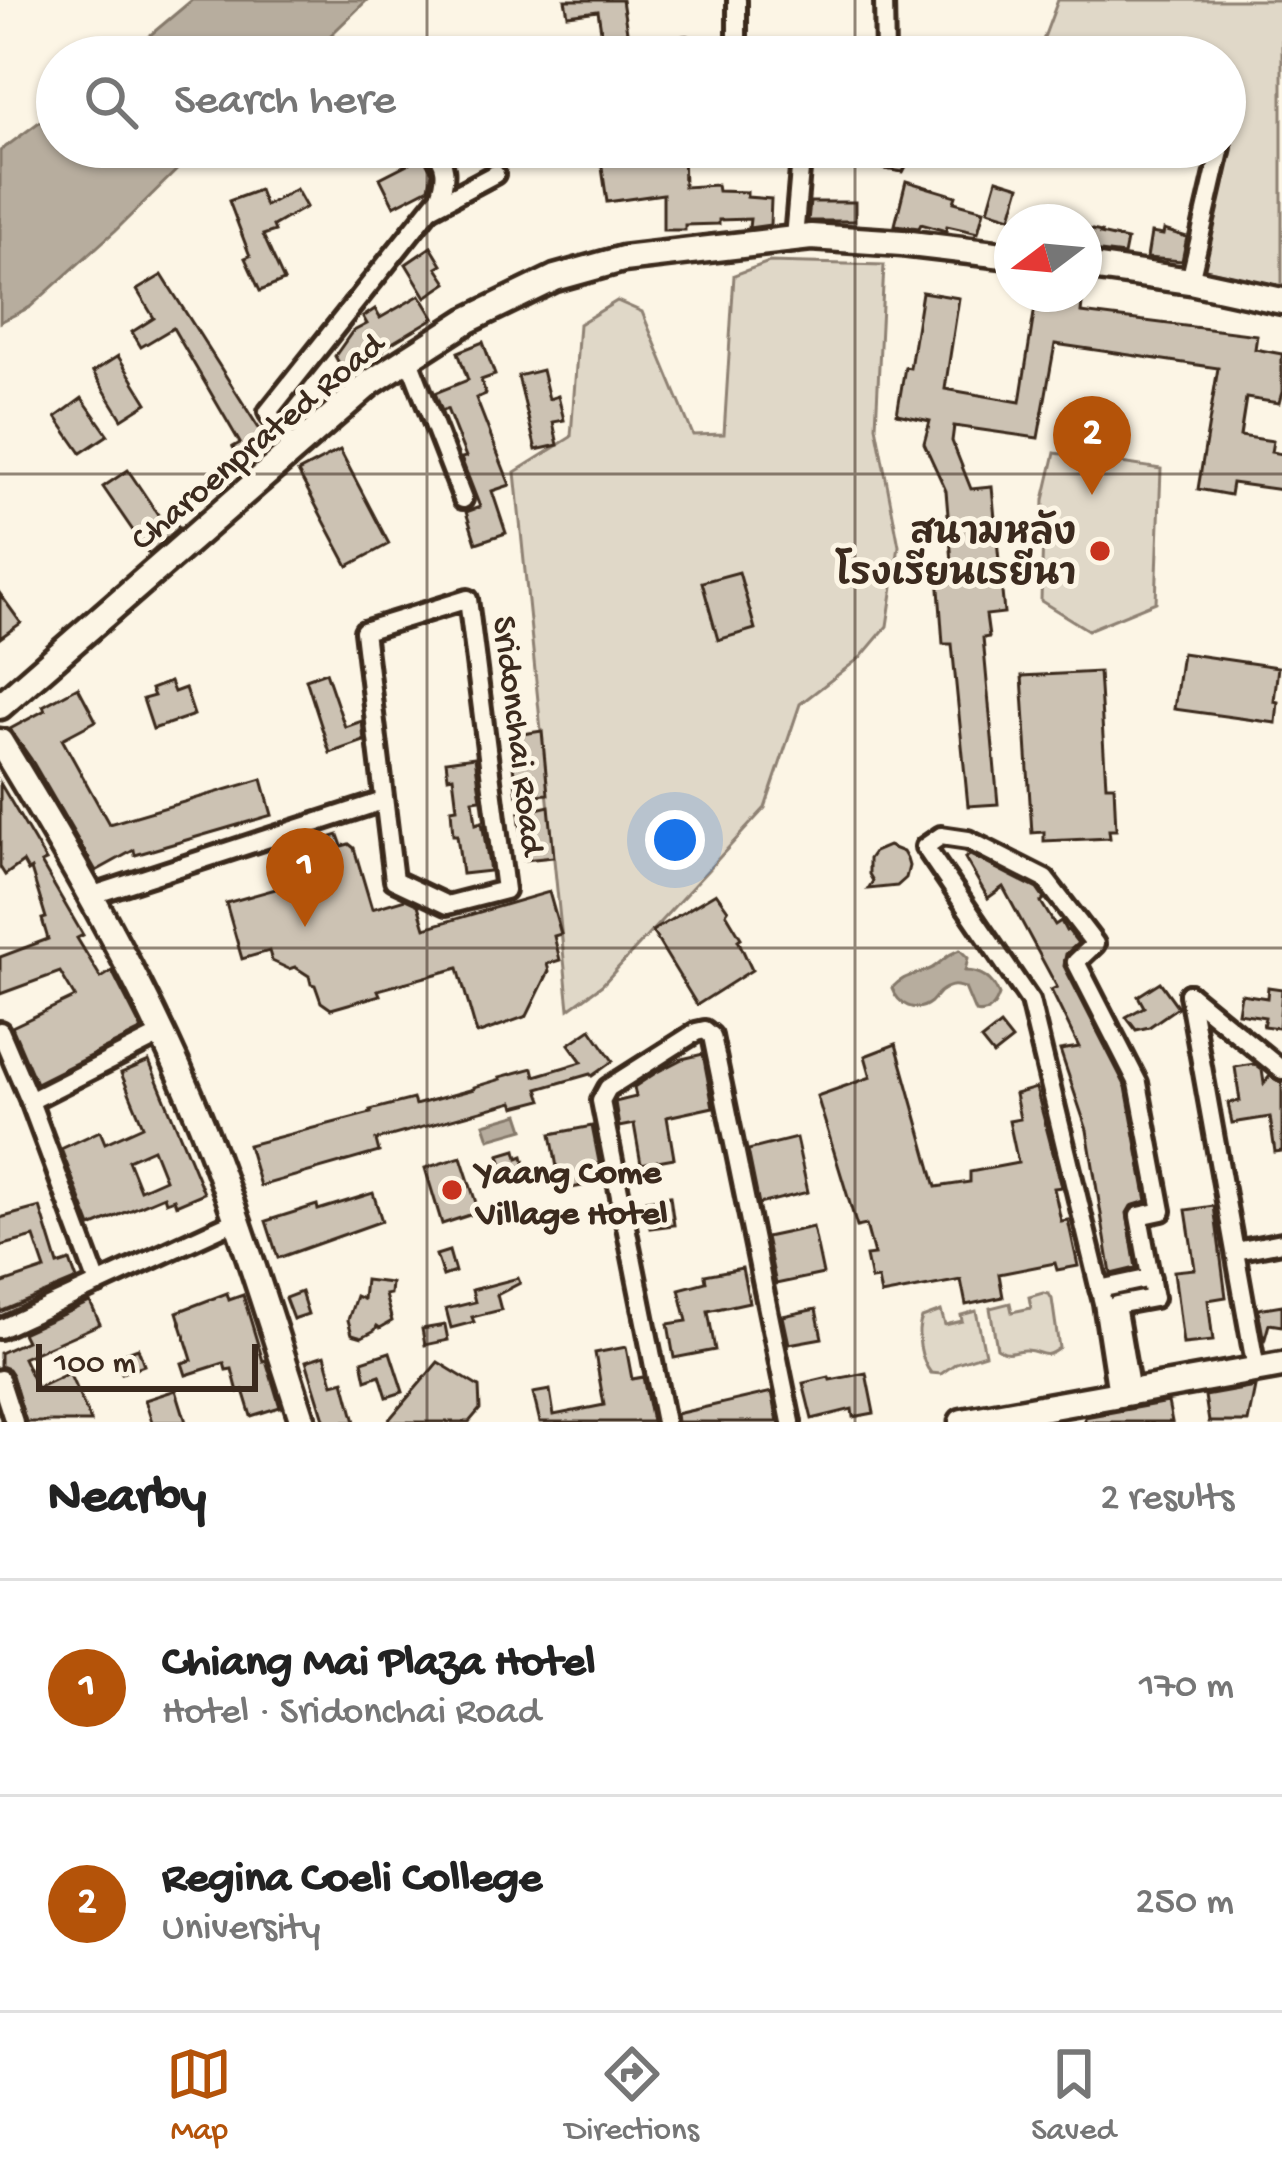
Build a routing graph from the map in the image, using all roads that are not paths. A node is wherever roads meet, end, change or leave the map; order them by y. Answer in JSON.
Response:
{"nodes":[{"id":1,"x":737,"y":0,"type":"edge"},
{"id":2,"x":884,"y":0,"type":"edge"},
{"id":3,"x":737,"y":36,"type":"edge"},
{"id":4,"x":885,"y":36,"type":"edge"},
{"id":5,"x":444,"y":168,"type":"edge"},
{"id":6,"x":800,"y":168,"type":"edge"},
{"id":7,"x":1216,"y":168,"type":"edge"},
{"id":8,"x":494,"y":174,"type":"dead end"},
{"id":9,"x":432,"y":207,"type":"junction"},
{"id":10,"x":794,"y":238,"type":"junction"},
{"id":11,"x":994,"y":254,"type":"edge"},
{"id":12,"x":1102,"y":269,"type":"edge"},
{"id":13,"x":1190,"y":281,"type":"junction"},
{"id":14,"x":1282,"y":301,"type":"edge"},
{"id":15,"x":408,"y":357,"type":"junction"},
{"id":16,"x":295,"y":451,"type":"junction"},
{"id":17,"x":463,"y":499,"type":"dead end"},
{"id":18,"x":0,"y":706,"type":"edge"},
{"id":19,"x":2,"y":748,"type":"edge"},
{"id":20,"x":382,"y":801,"type":"junction"},
{"id":21,"x":90,"y":896,"type":"junction"},
{"id":22,"x":0,"y":1031,"type":"edge"},
{"id":23,"x":161,"y":1034,"type":"junction"},
{"id":24,"x":1282,"y":1070,"type":"edge"},
{"id":25,"x":30,"y":1101,"type":"junction"},
{"id":26,"x":236,"y":1220,"type":"junction"},
{"id":27,"x":1282,"y":1242,"type":"edge"},
{"id":28,"x":1236,"y":1251,"type":"junction"},
{"id":29,"x":1151,"y":1278,"type":"junction"},
{"id":30,"x":98,"y":1284,"type":"junction"},
{"id":31,"x":1099,"y":1289,"type":"junction"},
{"id":32,"x":0,"y":1329,"type":"edge"},
{"id":33,"x":1282,"y":1365,"type":"edge"},
{"id":34,"x":1256,"y":1370,"type":"junction"},
{"id":35,"x":0,"y":1379,"type":"edge"},
{"id":36,"x":1124,"y":1393,"type":"junction"},
{"id":37,"x":14,"y":1422,"type":"edge"},
{"id":38,"x":303,"y":1422,"type":"edge"},
{"id":39,"x":665,"y":1422,"type":"edge"},
{"id":40,"x":791,"y":1422,"type":"edge"},
{"id":41,"x":962,"y":1422,"type":"edge"}],
"edges":[{"from":1,"to":3,"type":"street"},
{"from":2,"to":4,"type":"street"},
{"from":5,"to":9,"type":"street"},
{"from":6,"to":10,"type":"street"},
{"from":7,"to":13,"type":"street"},
{"from":8,"to":9,"type":"street"},
{"from":9,"to":16,"type":"street"},
{"from":10,"to":11,"type":"street","name":"Charoenprated Road"},
{"from":10,"to":15,"type":"street","name":"Charoenprated Road"},
{"from":12,"to":13,"type":"street"},
{"from":13,"to":14,"type":"street"},
{"from":15,"to":16,"type":"street","name":"Charoenprated Road"},
{"from":15,"to":17,"type":"street"},
{"from":16,"to":18,"type":"street","name":"Charoenprated Road"},
{"from":19,"to":21,"type":"street"},
{"from":20,"to":20,"type":"street","name":"Sridonchai Road"},
{"from":20,"to":21,"type":"street"},
{"from":21,"to":23,"type":"street"},
{"from":22,"to":25,"type":"street"},
{"from":23,"to":25,"type":"street"},
{"from":23,"to":26,"type":"street"},
{"from":24,"to":28,"type":"street"},
{"from":25,"to":30,"type":"street"},
{"from":26,"to":30,"type":"street"},
{"from":26,"to":38,"type":"street"},
{"from":27,"to":28,"type":"street"},
{"from":28,"to":34,"type":"street"},
{"from":29,"to":31,"type":"street"},
{"from":29,"to":31,"type":"street"},
{"from":29,"to":36,"type":"street"},
{"from":30,"to":32,"type":"street"},
{"from":31,"to":36,"type":"street"},
{"from":33,"to":34,"type":"street"},
{"from":34,"to":36,"type":"street"},
{"from":35,"to":37,"type":"street"},
{"from":36,"to":41,"type":"street"},
{"from":39,"to":40,"type":"street"}]}
